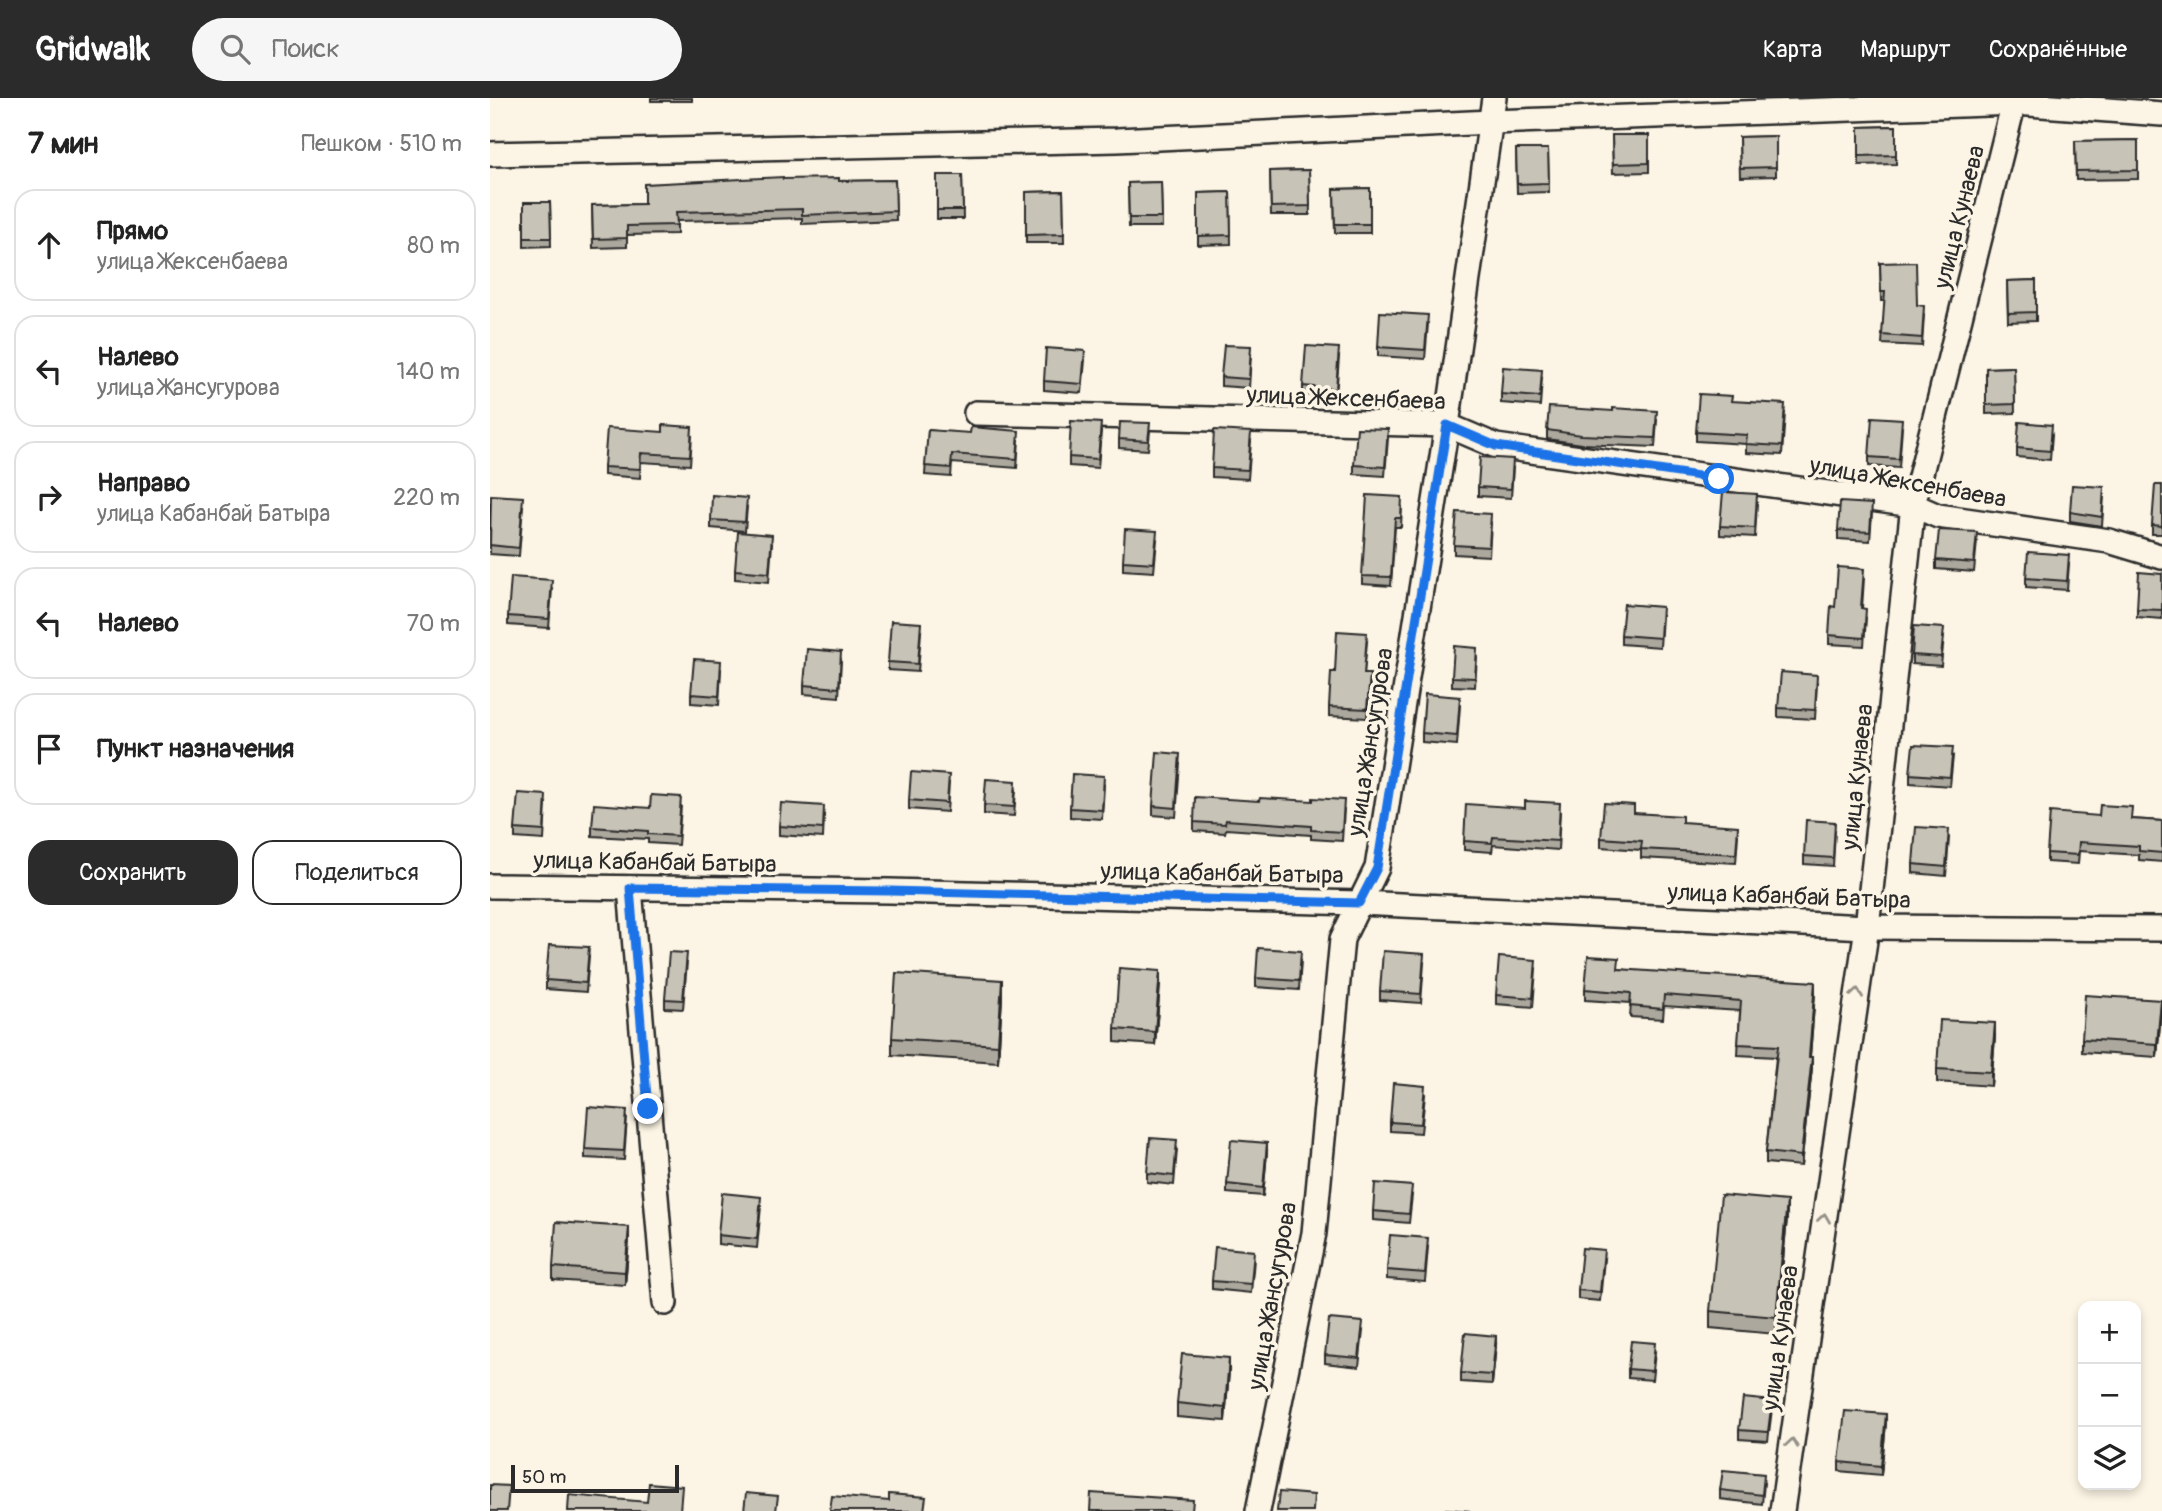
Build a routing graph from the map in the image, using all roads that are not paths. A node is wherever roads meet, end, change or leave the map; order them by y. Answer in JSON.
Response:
{"nodes":[{"id":1,"x":1494,"y":98,"type":"edge"},
{"id":2,"x":2015,"y":101,"type":"edge"},
{"id":3,"x":2162,"y":114,"type":"edge"},
{"id":4,"x":1491,"y":122,"type":"junction"},
{"id":5,"x":490,"y":155,"type":"edge"},
{"id":6,"x":976,"y":413,"type":"dead end"},
{"id":7,"x":1447,"y":425,"type":"junction"},
{"id":8,"x":1913,"y":505,"type":"junction"},
{"id":9,"x":2162,"y":557,"type":"edge"},
{"id":10,"x":490,"y":886,"type":"edge"},
{"id":11,"x":630,"y":888,"type":"junction"},
{"id":12,"x":1359,"y":903,"type":"junction"},
{"id":13,"x":1867,"y":927,"type":"junction"},
{"id":14,"x":2162,"y":929,"type":"edge"},
{"id":15,"x":665,"y":1303,"type":"dead end"},
{"id":16,"x":1258,"y":1511,"type":"edge"},
{"id":17,"x":1782,"y":1511,"type":"edge"}],
"edges":[{"from":1,"to":4,"type":"street","name":"улица Жансугурова"},
{"from":2,"to":3,"type":"street"},
{"from":2,"to":4,"type":"street"},
{"from":2,"to":8,"type":"street","name":"улица Кунаева"},
{"from":4,"to":5,"type":"street"},
{"from":4,"to":7,"type":"street","name":"улица Жансугурова"},
{"from":6,"to":7,"type":"street","name":"улица Жексенбаева"},
{"from":7,"to":8,"type":"street","name":"улица Жексенбаева"},
{"from":7,"to":12,"type":"street","name":"улица Жансугурова"},
{"from":8,"to":9,"type":"street","name":"улица Жексенбаева"},
{"from":8,"to":13,"type":"street","name":"улица Кунаева"},
{"from":10,"to":11,"type":"street","name":"улица Кабанбай Батыра"},
{"from":11,"to":12,"type":"street","name":"улица Кабанбай Батыра"},
{"from":11,"to":15,"type":"street"},
{"from":12,"to":13,"type":"street","name":"улица Кабанбай Батыра"},
{"from":12,"to":16,"type":"street","name":"улица Жансугурова"},
{"from":13,"to":14,"type":"street","name":"улица Кабанбай Батыра"},
{"from":17,"to":13,"type":"street","name":"улица Кунаева","one_way":true}]}
